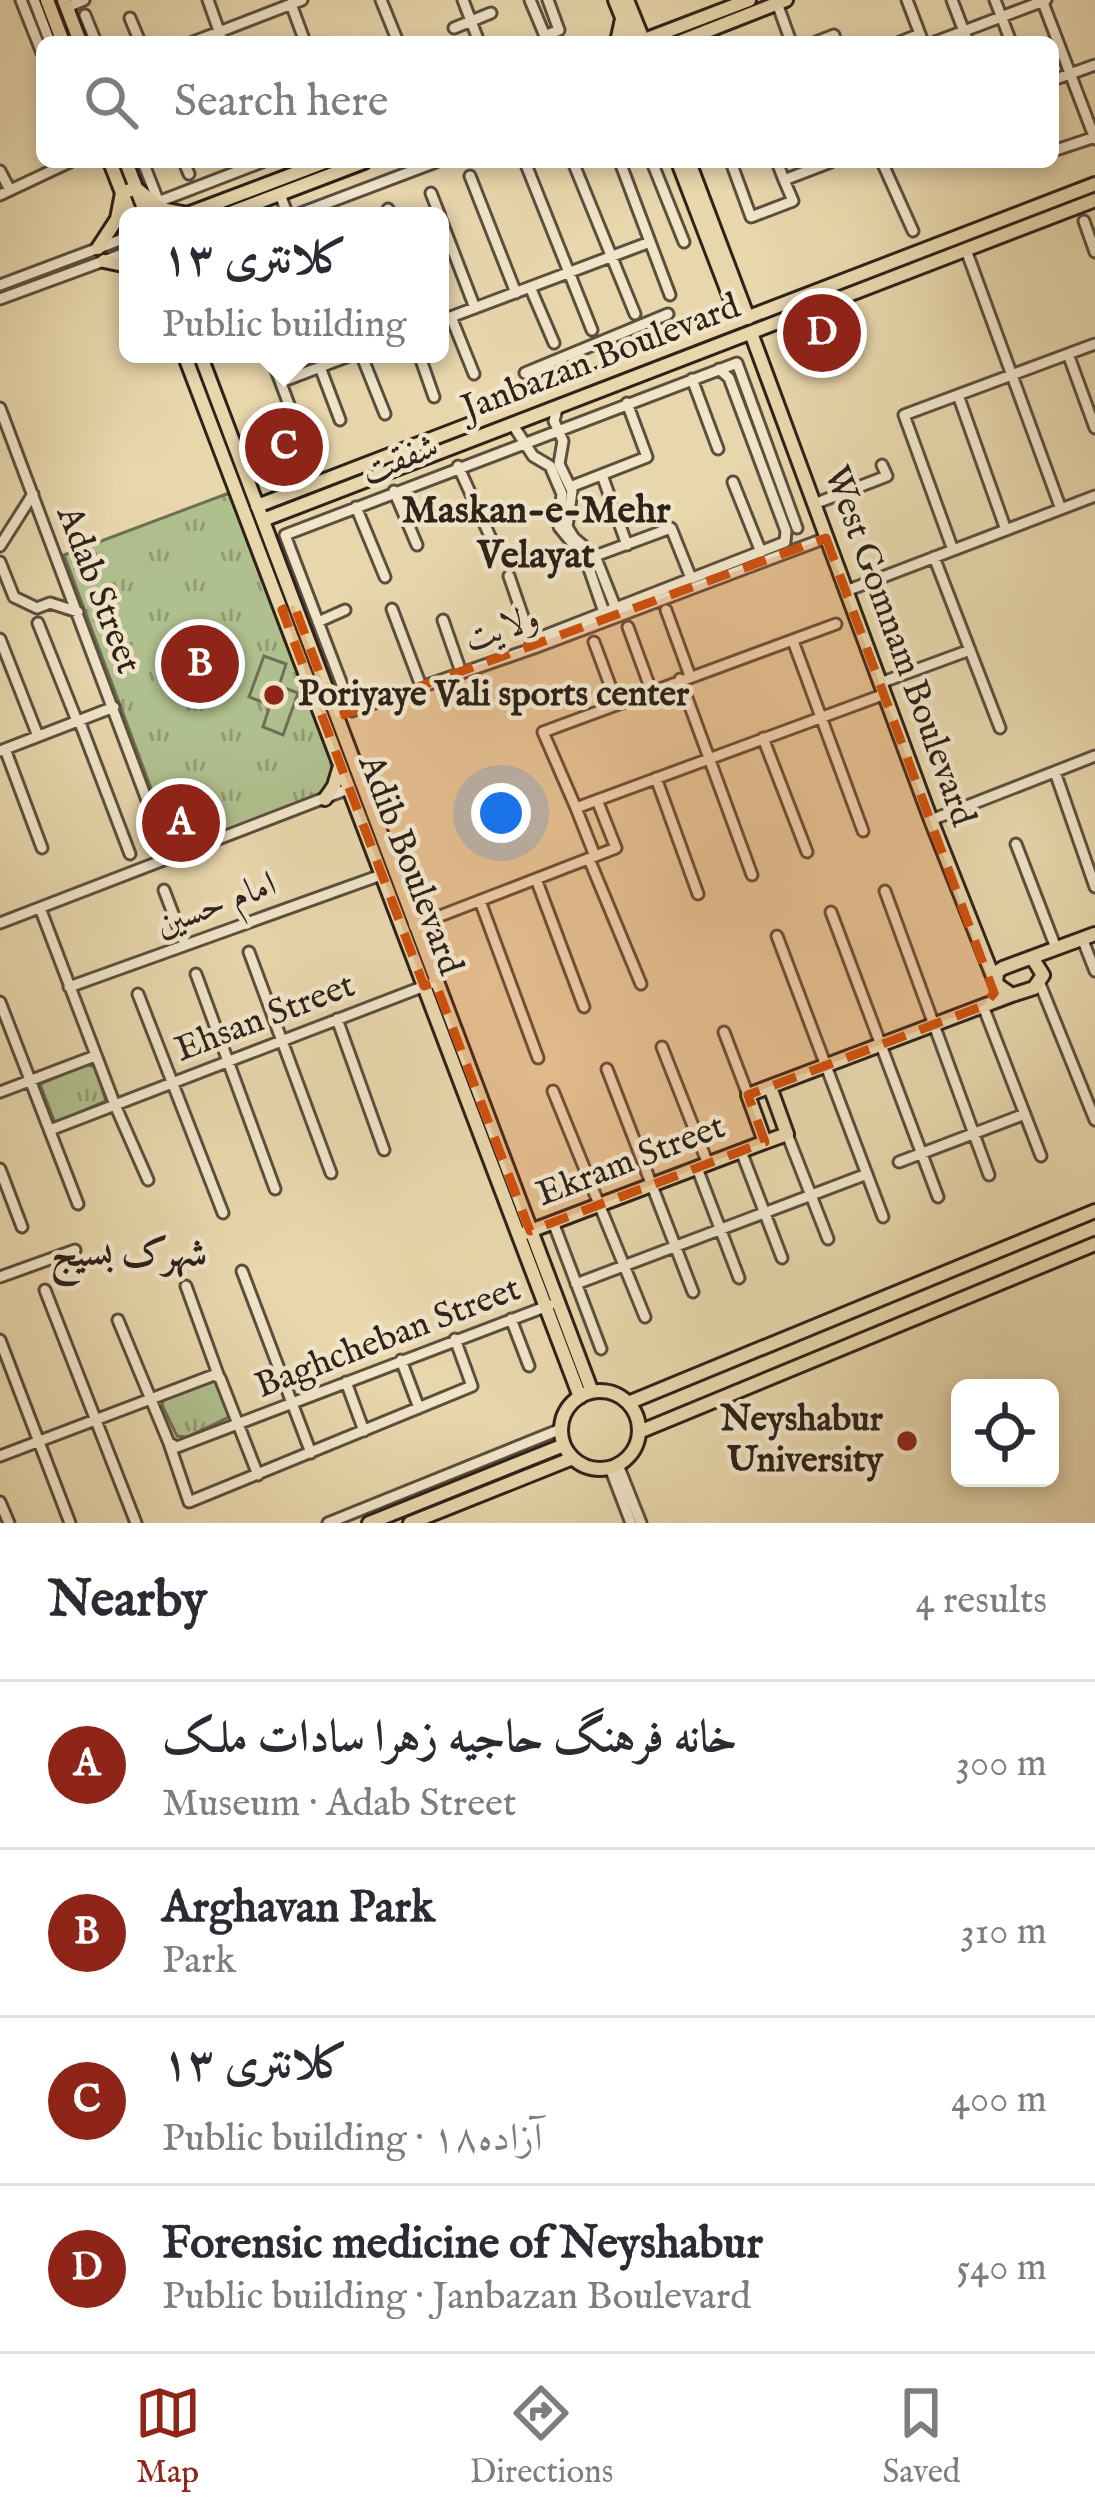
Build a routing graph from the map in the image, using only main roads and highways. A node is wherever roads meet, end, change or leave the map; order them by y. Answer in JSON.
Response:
{"nodes":[{"id":1,"x":616,"y":0,"type":"edge"},
{"id":2,"x":628,"y":0,"type":"edge"},
{"id":3,"x":748,"y":0,"type":"edge"},
{"id":4,"x":37,"y":1,"type":"edge"},
{"id":5,"x":781,"y":2,"type":"edge"},
{"id":6,"x":66,"y":3,"type":"edge"},
{"id":7,"x":628,"y":17,"type":"junction"},
{"id":8,"x":666,"y":32,"type":"junction"},
{"id":9,"x":59,"y":36,"type":"edge"},
{"id":10,"x":78,"y":36,"type":"edge"},
{"id":11,"x":620,"y":36,"type":"edge"},
{"id":12,"x":636,"y":36,"type":"edge"},
{"id":13,"x":655,"y":36,"type":"edge"},
{"id":14,"x":694,"y":36,"type":"edge"},
{"id":15,"x":112,"y":168,"type":"edge"},
{"id":16,"x":128,"y":168,"type":"edge"},
{"id":17,"x":314,"y":168,"type":"edge"},
{"id":18,"x":344,"y":168,"type":"edge"},
{"id":19,"x":681,"y":168,"type":"edge"},
{"id":20,"x":691,"y":168,"type":"edge"},
{"id":21,"x":1089,"y":186,"type":"edge"},
{"id":22,"x":136,"y":188,"type":"junction"},
{"id":23,"x":277,"y":188,"type":"junction"},
{"id":24,"x":122,"y":193,"type":"junction"},
{"id":25,"x":1095,"y":200,"type":"edge"},
{"id":26,"x":119,"y":207,"type":"edge"},
{"id":27,"x":127,"y":207,"type":"edge"},
{"id":28,"x":143,"y":207,"type":"edge"},
{"id":29,"x":164,"y":207,"type":"edge"},
{"id":30,"x":212,"y":207,"type":"edge"},
{"id":31,"x":240,"y":207,"type":"edge"},
{"id":32,"x":119,"y":209,"type":"edge"},
{"id":33,"x":119,"y":262,"type":"edge"},
{"id":34,"x":832,"y":294,"type":"junction"},
{"id":35,"x":742,"y":314,"type":"junction"},
{"id":36,"x":751,"y":333,"type":"junction"},
{"id":37,"x":654,"y":354,"type":"junction"},
{"id":38,"x":187,"y":363,"type":"edge"},
{"id":39,"x":203,"y":363,"type":"edge"},
{"id":40,"x":660,"y":369,"type":"junction"},
{"id":41,"x":224,"y":417,"type":"junction"},
{"id":42,"x":209,"y":423,"type":"junction"},
{"id":43,"x":348,"y":479,"type":"junction"},
{"id":44,"x":260,"y":513,"type":"junction"},
{"id":45,"x":288,"y":608,"type":"junction"},
{"id":46,"x":338,"y":761,"type":"junction"},
{"id":47,"x":325,"y":799,"type":"road end"},
{"id":48,"x":1089,"y":936,"type":"edge"},
{"id":49,"x":1033,"y":959,"type":"junction"},
{"id":50,"x":995,"y":981,"type":"junction"},
{"id":51,"x":429,"y":984,"type":"junction"},
{"id":52,"x":1012,"y":995,"type":"junction"},
{"id":53,"x":983,"y":1006,"type":"junction"},
{"id":54,"x":770,"y":1087,"type":"junction"},
{"id":55,"x":765,"y":1142,"type":"junction"},
{"id":56,"x":1095,"y":1211,"type":"edge"},
{"id":57,"x":524,"y":1234,"type":"junction"},
{"id":58,"x":1095,"y":1244,"type":"edge"},
{"id":59,"x":586,"y":1394,"type":"junction"},
{"id":60,"x":628,"y":1403,"type":"junction"},
{"id":61,"x":639,"y":1432,"type":"junction"},
{"id":62,"x":564,"y":1445,"type":"junction"},
{"id":63,"x":572,"y":1458,"type":"junction"},
{"id":64,"x":369,"y":1523,"type":"edge"},
{"id":65,"x":410,"y":1523,"type":"edge"}],
"edges":[{"from":1,"to":7,"type":"main road"},
{"from":2,"to":7,"type":"main road"},
{"from":3,"to":8,"type":"main road"},
{"from":4,"to":9,"type":"main road"},
{"from":5,"to":14,"type":"main road"},
{"from":6,"to":10,"type":"main road"},
{"from":7,"to":8,"type":"main road"},
{"from":7,"to":11,"type":"main road"},
{"from":7,"to":12,"type":"main road"},
{"from":8,"to":13,"type":"main road"},
{"from":15,"to":24,"type":"main road"},
{"from":16,"to":22,"type":"main road"},
{"from":17,"to":23,"type":"main road"},
{"from":18,"to":23,"type":"main road"},
{"from":19,"to":35,"type":"main road"},
{"from":20,"to":35,"type":"main road"},
{"from":21,"to":34,"type":"main road","name":"Janbazan Boulevard"},
{"from":22,"to":24,"type":"main road"},
{"from":22,"to":28,"type":"main road"},
{"from":22,"to":29,"type":"main road"},
{"from":23,"to":30,"type":"main road"},
{"from":23,"to":31,"type":"main road"},
{"from":24,"to":26,"type":"main road"},
{"from":24,"to":27,"type":"main road"},
{"from":25,"to":34,"type":"main road","name":"Janbazan Boulevard"},
{"from":32,"to":33,"type":"main road"},
{"from":34,"to":35,"type":"main road","name":"Janbazan Boulevard"},
{"from":34,"to":36,"type":"main road","name":"Janbazan Boulevard"},
{"from":35,"to":37,"type":"main road","name":"Janbazan Boulevard"},
{"from":36,"to":40,"type":"main road","name":"Janbazan Boulevard"},
{"from":36,"to":50,"type":"main road","name":"West Gomnam Boulevard"},
{"from":37,"to":40,"type":"main road"},
{"from":37,"to":43,"type":"main road","name":"Janbazan Boulevard"},
{"from":38,"to":42,"type":"main road","name":"Adib Boulevard"},
{"from":39,"to":41,"type":"main road","name":"Adib Boulevard"},
{"from":40,"to":43,"type":"main road","name":"Janbazan Boulevard"},
{"from":41,"to":42,"type":"main road"},
{"from":41,"to":44,"type":"main road","name":"Adib Boulevard"},
{"from":42,"to":45,"type":"main road","name":"Adib Boulevard"},
{"from":43,"to":44,"type":"main road","name":"Janbazan Boulevard"},
{"from":44,"to":45,"type":"main road","name":"Adib Boulevard"},
{"from":45,"to":46,"type":"main road","name":"Adib Boulevard"},
{"from":45,"to":51,"type":"main road","name":"Adib Boulevard"},
{"from":46,"to":47,"type":"main road"},
{"from":46,"to":51,"type":"main road","name":"Adib Boulevard"},
{"from":48,"to":49,"type":"main road"},
{"from":49,"to":50,"type":"main road"},
{"from":49,"to":52,"type":"main road","name":"Ekram Street"},
{"from":50,"to":52,"type":"main road"},
{"from":50,"to":53,"type":"main road"},
{"from":51,"to":57,"type":"main road","name":"Adib Boulevard"},
{"from":52,"to":53,"type":"main road","name":"Ekram Street"},
{"from":53,"to":54,"type":"main road","name":"Ekram Street"},
{"from":54,"to":55,"type":"main road","name":"Ekram Street"},
{"from":54,"to":55,"type":"main road","name":"Ekram Street"},
{"from":55,"to":57,"type":"main road","name":"Ekram Street"},
{"from":56,"to":60,"type":"main road"},
{"from":57,"to":59,"type":"main road","name":"Adib Boulevard"},
{"from":58,"to":61,"type":"main road"},
{"from":59,"to":60,"type":"main road"},
{"from":59,"to":62,"type":"main road"},
{"from":60,"to":61,"type":"main road"},
{"from":61,"to":63,"type":"main road"},
{"from":62,"to":63,"type":"main road"},
{"from":62,"to":64,"type":"main road"},
{"from":63,"to":65,"type":"main road"}]}
